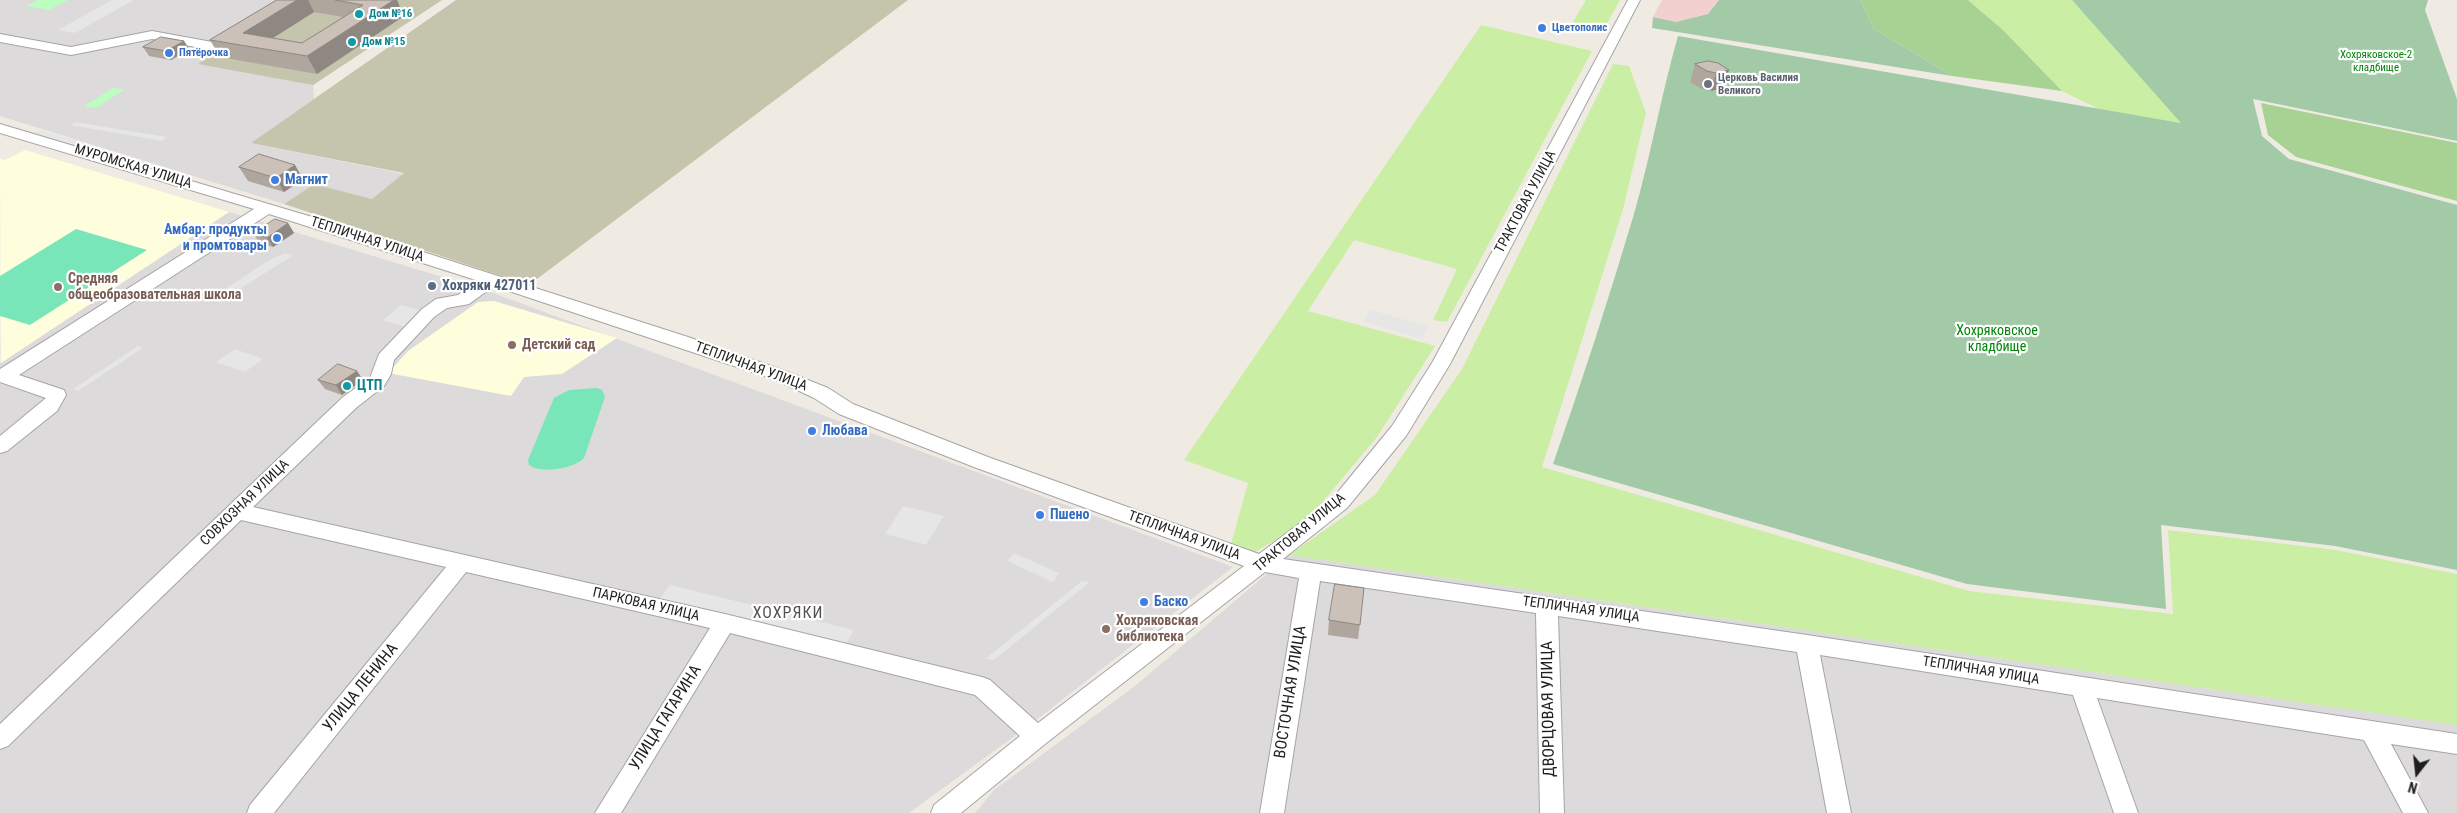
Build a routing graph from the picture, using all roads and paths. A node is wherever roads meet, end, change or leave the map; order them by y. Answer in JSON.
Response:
{"nodes":[{"id":1,"x":1634,"y":0,"type":"edge"},
{"id":2,"x":0,"y":38,"type":"edge"},
{"id":3,"x":212,"y":46,"type":"edge"},
{"id":4,"x":0,"y":128,"type":"edge"},
{"id":5,"x":267,"y":208,"type":"junction"},
{"id":6,"x":491,"y":280,"type":"junction"},
{"id":7,"x":2,"y":376,"type":"edge"},
{"id":8,"x":0,"y":446,"type":"edge"},
{"id":9,"x":236,"y":511,"type":"junction"},
{"id":10,"x":462,"y":562,"type":"junction"},
{"id":11,"x":1263,"y":564,"type":"junction"},
{"id":12,"x":1310,"y":572,"type":"junction"},
{"id":13,"x":1547,"y":605,"type":"junction"},
{"id":14,"x":725,"y":623,"type":"junction"},
{"id":15,"x":1807,"y":644,"type":"junction"},
{"id":16,"x":2082,"y":687,"type":"junction"},
{"id":17,"x":2372,"y":732,"type":"junction"},
{"id":18,"x":1037,"y":737,"type":"junction"},
{"id":19,"x":0,"y":739,"type":"edge"},
{"id":20,"x":2457,"y":744,"type":"edge"},
{"id":21,"x":259,"y":813,"type":"edge"},
{"id":22,"x":607,"y":813,"type":"edge"},
{"id":23,"x":943,"y":813,"type":"edge"},
{"id":24,"x":1272,"y":813,"type":"edge"},
{"id":25,"x":1552,"y":813,"type":"edge"},
{"id":26,"x":1839,"y":813,"type":"edge"},
{"id":27,"x":2126,"y":813,"type":"edge"},
{"id":28,"x":2416,"y":813,"type":"edge"}],
"edges":[{"from":1,"to":11,"type":"street","name":"ТРАКТОВАЯ УЛИЦА"},
{"from":2,"to":3,"type":"street"},
{"from":4,"to":5,"type":"street","name":"МУРОМСКАЯ УЛИЦА"},
{"from":5,"to":6,"type":"street","name":"ТЕПЛИЧНАЯ УЛИЦА"},
{"from":5,"to":7,"type":"street"},
{"from":6,"to":9,"type":"street","name":"СОВХОЗНАЯ УЛИЦА"},
{"from":6,"to":11,"type":"street","name":"ТЕПЛИЧНАЯ УЛИЦА"},
{"from":7,"to":8,"type":"street"},
{"from":9,"to":10,"type":"street","name":"ПАРКОВАЯ УЛИЦА"},
{"from":9,"to":19,"type":"street","name":"СОВХОЗНАЯ УЛИЦА"},
{"from":10,"to":14,"type":"street","name":"ПАРКОВАЯ УЛИЦА"},
{"from":10,"to":21,"type":"street","name":"УЛИЦА ЛЕНИНА"},
{"from":11,"to":12,"type":"street","name":"ТЕПЛИЧНАЯ УЛИЦА"},
{"from":11,"to":18,"type":"street","name":"ТРАКТОВАЯ УЛИЦА"},
{"from":12,"to":13,"type":"street","name":"ТЕПЛИЧНАЯ УЛИЦА"},
{"from":12,"to":24,"type":"street","name":"ВОСТОЧНАЯ УЛИЦА"},
{"from":13,"to":15,"type":"street","name":"ТЕПЛИЧНАЯ УЛИЦА"},
{"from":13,"to":25,"type":"street","name":"ДВОРЦОВАЯ УЛИЦА"},
{"from":14,"to":18,"type":"street","name":"ПАРКОВАЯ УЛИЦА"},
{"from":14,"to":22,"type":"street","name":"УЛИЦА ГАГАРИНА"},
{"from":15,"to":16,"type":"street","name":"ТЕПЛИЧНАЯ УЛИЦА"},
{"from":15,"to":26,"type":"street"},
{"from":16,"to":17,"type":"street","name":"ТЕПЛИЧНАЯ УЛИЦА"},
{"from":16,"to":27,"type":"street"},
{"from":17,"to":20,"type":"street","name":"ТЕПЛИЧНАЯ УЛИЦА"},
{"from":17,"to":28,"type":"street"},
{"from":18,"to":23,"type":"street","name":"ТРАКТОВАЯ УЛИЦА"}]}
